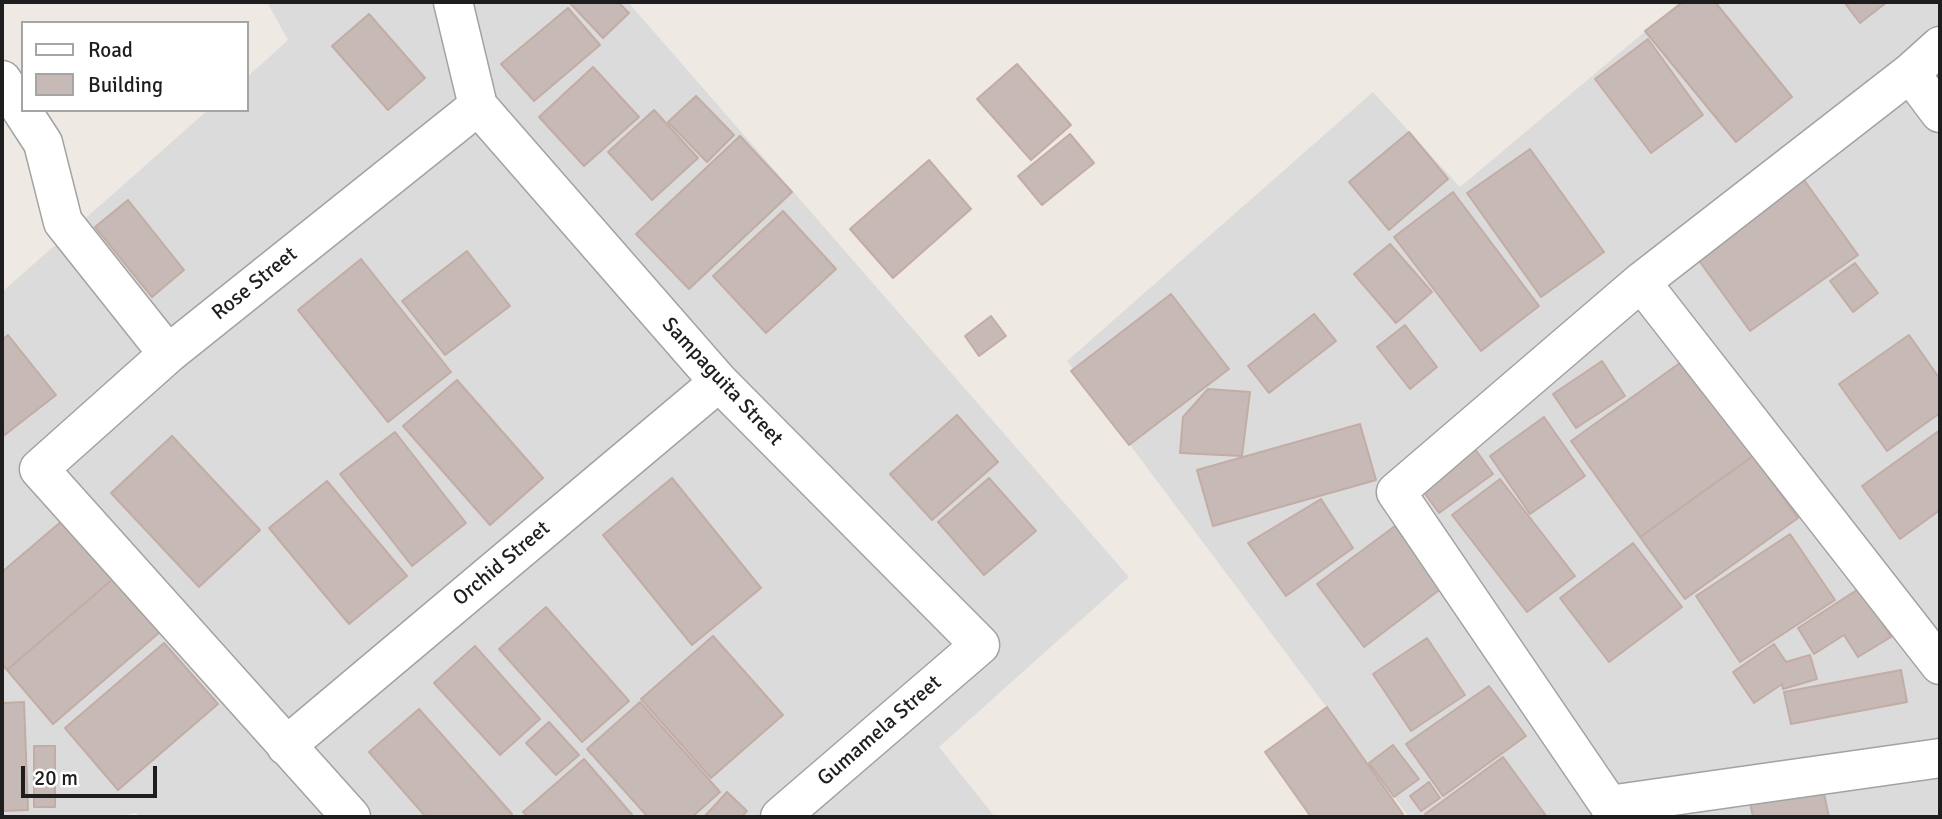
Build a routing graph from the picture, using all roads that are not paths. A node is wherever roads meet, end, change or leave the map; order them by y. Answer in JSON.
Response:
{"nodes":[{"id":1,"x":453,"y":2,"type":"edge"},
{"id":2,"x":1940,"y":46,"type":"edge"},
{"id":3,"x":1910,"y":74,"type":"junction"},
{"id":4,"x":2,"y":80,"type":"edge"},
{"id":5,"x":478,"y":106,"type":"junction"},
{"id":6,"x":21,"y":109,"type":"edge"},
{"id":7,"x":23,"y":112,"type":"edge"},
{"id":8,"x":1940,"y":113,"type":"edge"},
{"id":9,"x":1642,"y":282,"type":"junction"},
{"id":10,"x":168,"y":354,"type":"junction"},
{"id":11,"x":719,"y":382,"type":"junction"},
{"id":12,"x":980,"y":645,"type":"joint"},
{"id":13,"x":1940,"y":665,"type":"edge"},
{"id":14,"x":286,"y":746,"type":"junction"},
{"id":15,"x":1940,"y":758,"type":"edge"},
{"id":16,"x":351,"y":817,"type":"edge"},
{"id":17,"x":780,"y":817,"type":"edge"}],
"edges":[{"from":1,"to":5,"type":"street"},
{"from":2,"to":3,"type":"street"},
{"from":3,"to":8,"type":"street"},
{"from":3,"to":9,"type":"street"},
{"from":4,"to":6,"type":"street"},
{"from":5,"to":10,"type":"street","name":"Rose Street"},
{"from":5,"to":11,"type":"street","name":"Sampaguita Street"},
{"from":7,"to":10,"type":"street"},
{"from":9,"to":13,"type":"street"},
{"from":9,"to":15,"type":"street"},
{"from":10,"to":14,"type":"street","name":"Rose Street"},
{"from":11,"to":12,"type":"street","name":"Sampaguita Street"},
{"from":11,"to":14,"type":"street","name":"Orchid Street"},
{"from":12,"to":17,"type":"street","name":"Gumamela Street"},
{"from":14,"to":16,"type":"street"}]}
